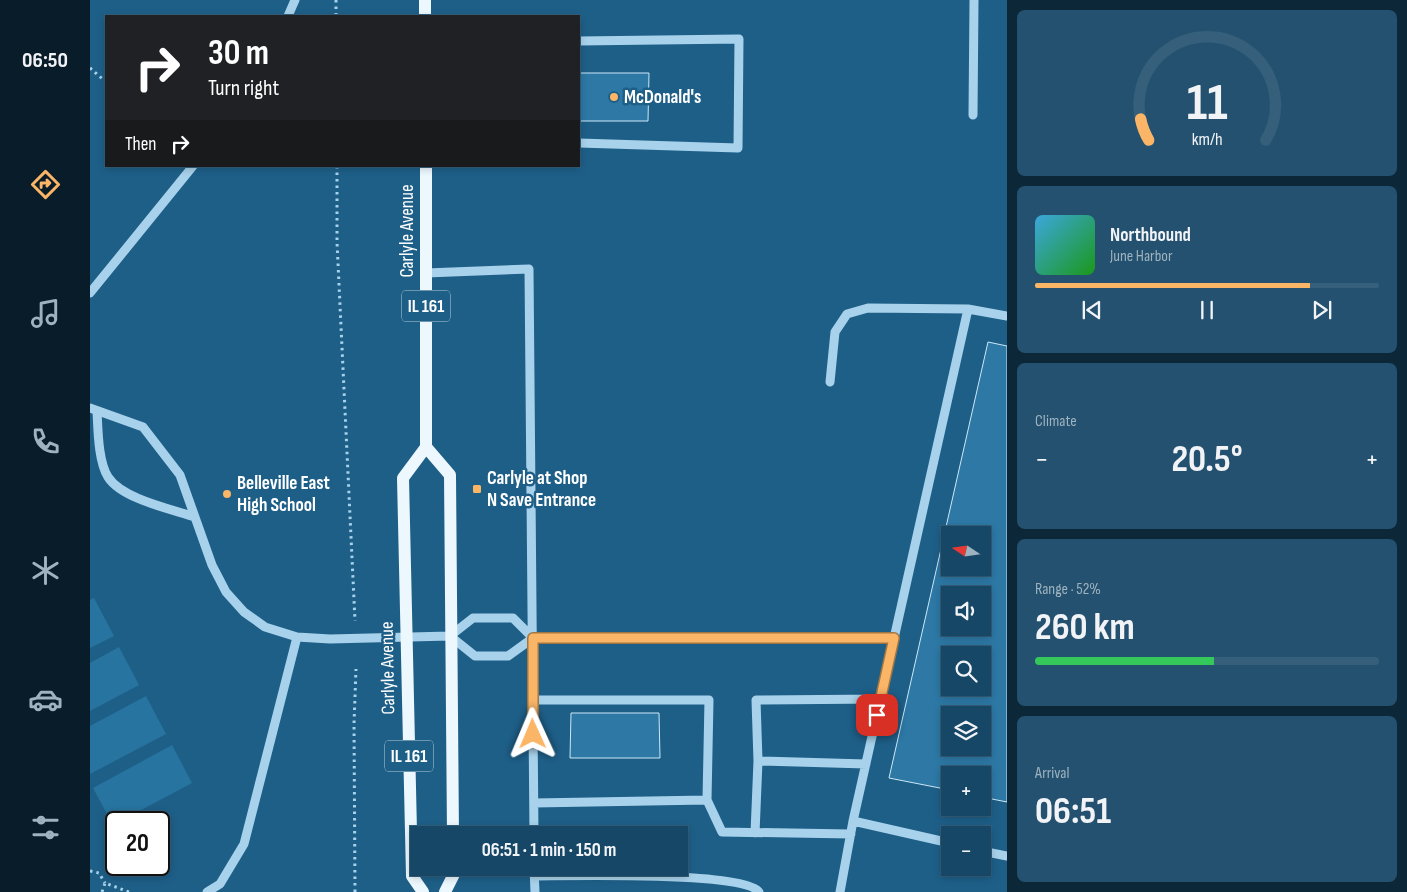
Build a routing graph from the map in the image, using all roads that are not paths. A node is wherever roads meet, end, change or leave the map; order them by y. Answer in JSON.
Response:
{"nodes":[{"id":1,"x":295,"y":0,"type":"edge"},
{"id":2,"x":425,"y":0,"type":"edge"},
{"id":3,"x":974,"y":0,"type":"edge"},
{"id":4,"x":288,"y":15,"type":"edge"},
{"id":5,"x":425,"y":15,"type":"edge"},
{"id":6,"x":580,"y":41,"type":"edge"},
{"id":7,"x":973,"y":115,"type":"dead end"},
{"id":8,"x":580,"y":143,"type":"edge"},
{"id":9,"x":191,"y":167,"type":"edge"},
{"id":10,"x":426,"y":167,"type":"edge"},
{"id":11,"x":426,"y":274,"type":"junction"},
{"id":12,"x":90,"y":293,"type":"edge"},
{"id":13,"x":968,"y":310,"type":"junction"},
{"id":14,"x":1007,"y":316,"type":"edge"},
{"id":15,"x":830,"y":382,"type":"dead end"},
{"id":16,"x":93,"y":410,"type":"edge"},
{"id":17,"x":426,"y":447,"type":"junction"},
{"id":18,"x":195,"y":517,"type":"junction"},
{"id":19,"x":405,"y":636,"type":"junction"},
{"id":20,"x":450,"y":636,"type":"junction"},
{"id":21,"x":297,"y":637,"type":"junction"},
{"id":22,"x":533,"y":638,"type":"junction"},
{"id":23,"x":894,"y":638,"type":"junction"},
{"id":24,"x":880,"y":699,"type":"junction"},
{"id":25,"x":533,"y":700,"type":"junction"},
{"id":26,"x":758,"y":761,"type":"junction"},
{"id":27,"x":866,"y":764,"type":"junction"},
{"id":28,"x":708,"y":800,"type":"junction"},
{"id":29,"x":534,"y":803,"type":"junction"},
{"id":30,"x":853,"y":821,"type":"junction"},
{"id":31,"x":453,"y":826,"type":"edge"},
{"id":32,"x":534,"y":826,"type":"edge"},
{"id":33,"x":755,"y":833,"type":"junction"},
{"id":34,"x":851,"y":834,"type":"junction"},
{"id":35,"x":941,"y":841,"type":"edge"},
{"id":36,"x":991,"y":853,"type":"edge"},
{"id":37,"x":1007,"y":856,"type":"edge"},
{"id":38,"x":453,"y":876,"type":"edge"},
{"id":39,"x":534,"y":876,"type":"edge"},
{"id":40,"x":647,"y":876,"type":"edge"},
{"id":41,"x":207,"y":892,"type":"edge"},
{"id":42,"x":423,"y":892,"type":"edge"},
{"id":43,"x":445,"y":892,"type":"edge"},
{"id":44,"x":535,"y":892,"type":"edge"},
{"id":45,"x":759,"y":892,"type":"edge"},
{"id":46,"x":840,"y":892,"type":"edge"}],
"edges":[{"from":1,"to":4,"type":"street"},
{"from":2,"to":5,"type":"main road"},
{"from":3,"to":7,"type":"street"},
{"from":6,"to":8,"type":"street"},
{"from":9,"to":12,"type":"street"},
{"from":10,"to":11,"type":"main road","name":"Carlyle Avenue","number":"IL 161"},
{"from":11,"to":17,"type":"main road","name":"Carlyle Avenue","number":"IL 161"},
{"from":11,"to":22,"type":"street"},
{"from":13,"to":14,"type":"street"},
{"from":13,"to":15,"type":"street"},
{"from":13,"to":23,"type":"street"},
{"from":16,"to":18,"type":"street"},
{"from":16,"to":18,"type":"street"},
{"from":17,"to":19,"type":"main road","name":"Carlyle Avenue","number":"IL 161"},
{"from":17,"to":20,"type":"main road","number":"IL 161"},
{"from":18,"to":21,"type":"street"},
{"from":19,"to":20,"type":"street"},
{"from":19,"to":21,"type":"street"},
{"from":19,"to":42,"type":"main road","name":"Carlyle Avenue","number":"IL 161"},
{"from":20,"to":22,"type":"street"},
{"from":20,"to":22,"type":"street"},
{"from":20,"to":31,"type":"main road","number":"IL 161"},
{"from":21,"to":41,"type":"street"},
{"from":22,"to":23,"type":"street"},
{"from":22,"to":25,"type":"street"},
{"from":23,"to":24,"type":"street"},
{"from":24,"to":26,"type":"street"},
{"from":24,"to":27,"type":"street"},
{"from":25,"to":28,"type":"street"},
{"from":25,"to":29,"type":"street"},
{"from":26,"to":27,"type":"street"},
{"from":26,"to":33,"type":"street"},
{"from":27,"to":30,"type":"street"},
{"from":28,"to":29,"type":"street"},
{"from":28,"to":33,"type":"street"},
{"from":29,"to":32,"type":"street"},
{"from":30,"to":34,"type":"street"},
{"from":30,"to":35,"type":"street"},
{"from":33,"to":34,"type":"street"},
{"from":34,"to":46,"type":"street"},
{"from":36,"to":37,"type":"street"},
{"from":38,"to":43,"type":"main road"},
{"from":39,"to":44,"type":"street"},
{"from":40,"to":45,"type":"street"}]}
